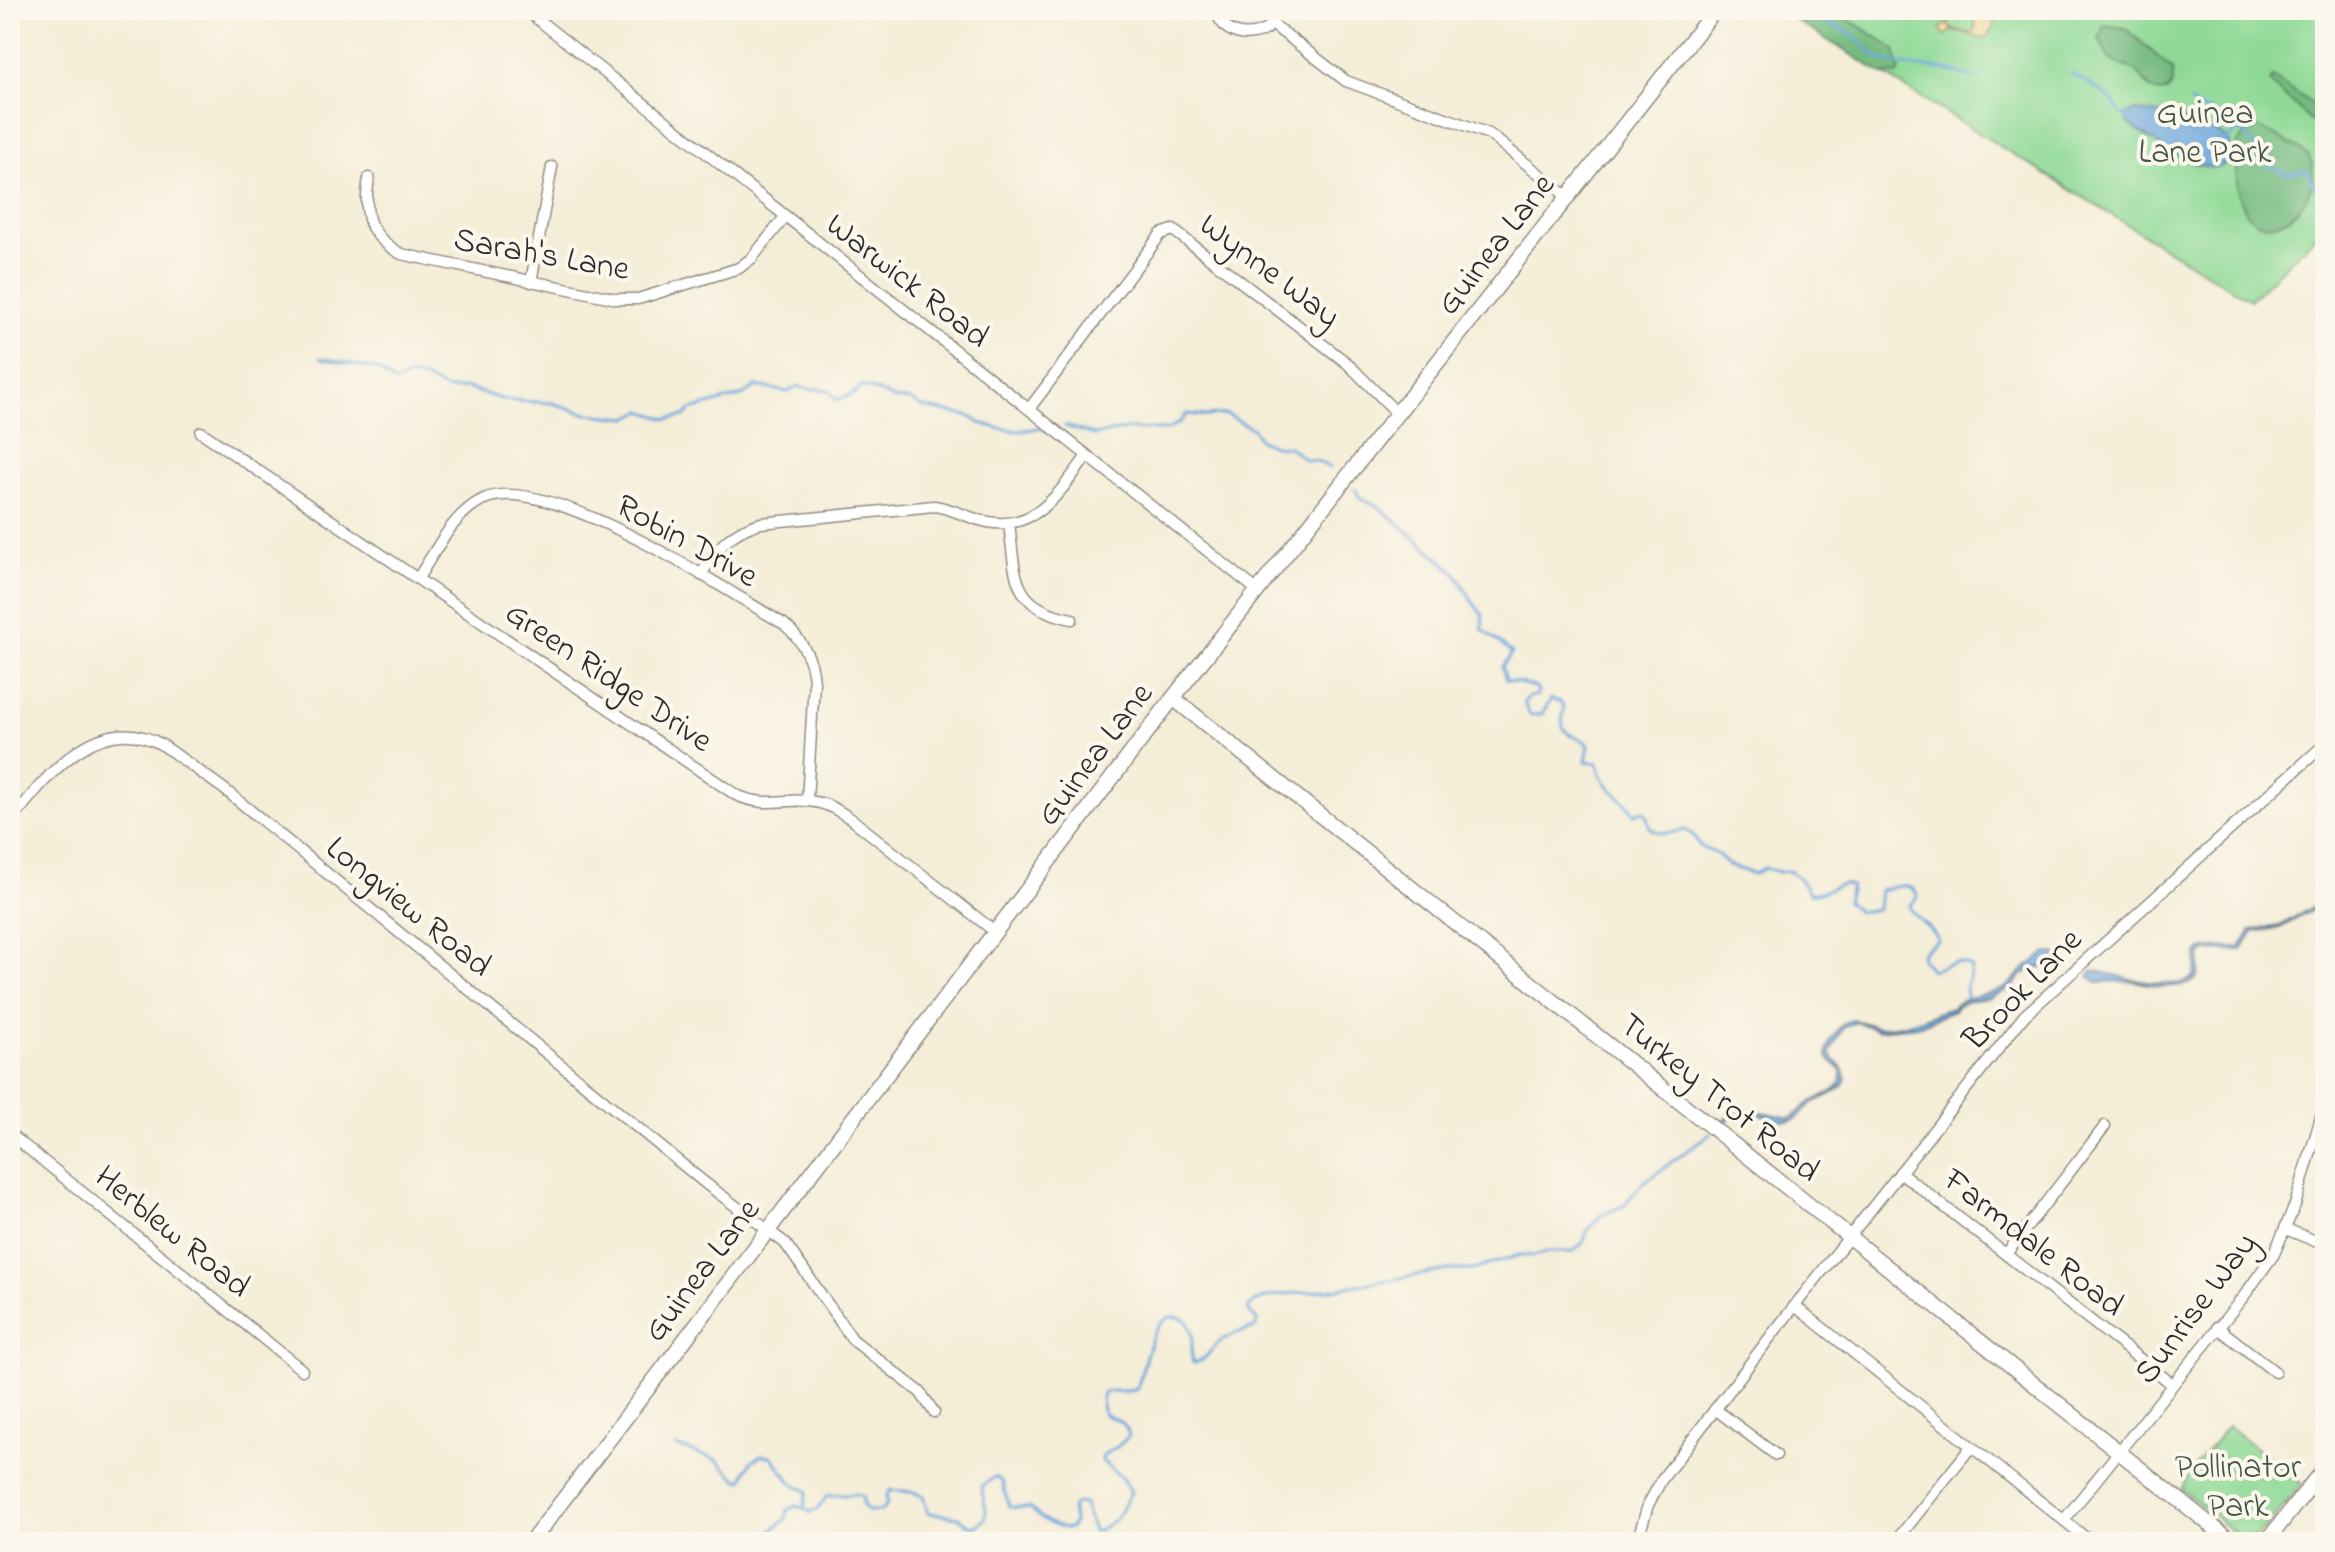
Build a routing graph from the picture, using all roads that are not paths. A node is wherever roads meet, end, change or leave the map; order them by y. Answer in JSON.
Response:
{"nodes":[{"id":1,"x":526,"y":10,"type":"edge"},
{"id":2,"x":1216,"y":10,"type":"edge"},
{"id":3,"x":1278,"y":10,"type":"edge"},
{"id":4,"x":1715,"y":10,"type":"edge"},
{"id":5,"x":1272,"y":24,"type":"junction"},
{"id":6,"x":552,"y":167,"type":"dead end"},
{"id":7,"x":369,"y":178,"type":"dead end"},
{"id":8,"x":1568,"y":197,"type":"junction"},
{"id":9,"x":785,"y":217,"type":"junction"},
{"id":10,"x":531,"y":282,"type":"junction"},
{"id":11,"x":1029,"y":409,"type":"junction"},
{"id":12,"x":1398,"y":414,"type":"junction"},
{"id":13,"x":201,"y":432,"type":"dead end"},
{"id":14,"x":1087,"y":456,"type":"junction"},
{"id":15,"x":1009,"y":523,"type":"junction"},
{"id":16,"x":701,"y":575,"type":"junction"},
{"id":17,"x":418,"y":578,"type":"junction"},
{"id":18,"x":1258,"y":591,"type":"junction"},
{"id":19,"x":1072,"y":619,"type":"dead end"},
{"id":20,"x":1173,"y":698,"type":"junction"},
{"id":21,"x":2325,"y":744,"type":"edge"},
{"id":22,"x":807,"y":801,"type":"junction"},
{"id":23,"x":10,"y":822,"type":"edge"},
{"id":24,"x":994,"y":931,"type":"junction"},
{"id":25,"x":2325,"y":1104,"type":"edge"},
{"id":26,"x":2105,"y":1126,"type":"dead end"},
{"id":27,"x":10,"y":1134,"type":"edge"},
{"id":28,"x":1900,"y":1172,"type":"junction"},
{"id":29,"x":2286,"y":1229,"type":"junction"},
{"id":30,"x":767,"y":1230,"type":"junction"},
{"id":31,"x":1850,"y":1237,"type":"junction"},
{"id":32,"x":2325,"y":1245,"type":"edge"},
{"id":33,"x":2007,"y":1253,"type":"junction"},
{"id":34,"x":1795,"y":1306,"type":"junction"},
{"id":35,"x":2217,"y":1327,"type":"junction"},
{"id":36,"x":302,"y":1370,"type":"dead end"},
{"id":37,"x":2275,"y":1372,"type":"dead end"},
{"id":38,"x":2172,"y":1384,"type":"junction"},
{"id":39,"x":1715,"y":1409,"type":"junction"},
{"id":40,"x":934,"y":1412,"type":"dead end"},
{"id":41,"x":1971,"y":1447,"type":"junction"},
{"id":42,"x":2118,"y":1451,"type":"junction"},
{"id":43,"x":1776,"y":1455,"type":"dead end"},
{"id":44,"x":2325,"y":1467,"type":"edge"},
{"id":45,"x":2064,"y":1520,"type":"junction"},
{"id":46,"x":531,"y":1542,"type":"edge"},
{"id":47,"x":1637,"y":1542,"type":"edge"},
{"id":48,"x":1895,"y":1542,"type":"edge"},
{"id":49,"x":2091,"y":1542,"type":"edge"},
{"id":50,"x":2232,"y":1542,"type":"edge"},
{"id":51,"x":2266,"y":1542,"type":"edge"}],
"edges":[{"from":1,"to":9,"type":"street","name":"Warwick Road"},
{"from":2,"to":5,"type":"street"},
{"from":3,"to":5,"type":"street"},
{"from":4,"to":8,"type":"street","name":"Guinea Lane"},
{"from":5,"to":8,"type":"street"},
{"from":6,"to":10,"type":"street"},
{"from":7,"to":10,"type":"street","name":"Sarah's Lane"},
{"from":8,"to":12,"type":"street","name":"Guinea Lane"},
{"from":9,"to":10,"type":"street","name":"Sarah's Lane"},
{"from":9,"to":11,"type":"street","name":"Warwick Road"},
{"from":11,"to":12,"type":"street","name":"Wynne Way"},
{"from":11,"to":14,"type":"street","name":"Warwick Road"},
{"from":12,"to":18,"type":"street","name":"Guinea Lane"},
{"from":13,"to":17,"type":"street","name":"Green Ridge Drive"},
{"from":14,"to":15,"type":"street"},
{"from":14,"to":18,"type":"street","name":"Warwick Road"},
{"from":15,"to":16,"type":"street"},
{"from":15,"to":19,"type":"street"},
{"from":16,"to":17,"type":"street","name":"Robin Drive"},
{"from":16,"to":22,"type":"street","name":"Robin Drive"},
{"from":17,"to":22,"type":"street","name":"Green Ridge Drive"},
{"from":18,"to":20,"type":"street","name":"Guinea Lane"},
{"from":20,"to":24,"type":"street","name":"Guinea Lane"},
{"from":20,"to":31,"type":"street","name":"Turkey Trot Road"},
{"from":21,"to":28,"type":"street","name":"Brook Lane"},
{"from":22,"to":24,"type":"street","name":"Green Ridge Drive"},
{"from":23,"to":30,"type":"street","name":"Longview Road"},
{"from":24,"to":30,"type":"street","name":"Guinea Lane"},
{"from":25,"to":29,"type":"street","name":"Sunrise Way"},
{"from":26,"to":33,"type":"street"},
{"from":27,"to":36,"type":"street","name":"Herblew Road"},
{"from":28,"to":31,"type":"street","name":"Brook Lane"},
{"from":28,"to":33,"type":"street","name":"Farmdale Road"},
{"from":29,"to":32,"type":"street"},
{"from":29,"to":35,"type":"street","name":"Sunrise Way"},
{"from":30,"to":40,"type":"street","name":"Longview Road"},
{"from":30,"to":46,"type":"street","name":"Guinea Lane"},
{"from":31,"to":34,"type":"street","name":"Brook Lane"},
{"from":31,"to":42,"type":"street","name":"Turkey Trot Road"},
{"from":33,"to":38,"type":"street","name":"Farmdale Road"},
{"from":34,"to":39,"type":"street","name":"Brook Lane"},
{"from":34,"to":41,"type":"street"},
{"from":35,"to":37,"type":"street"},
{"from":35,"to":38,"type":"street","name":"Sunrise Way"},
{"from":38,"to":42,"type":"street","name":"Sunrise Way"},
{"from":39,"to":43,"type":"street"},
{"from":39,"to":47,"type":"street","name":"Brook Lane"},
{"from":41,"to":45,"type":"street"},
{"from":41,"to":48,"type":"street"},
{"from":42,"to":45,"type":"street","name":"Sunrise Way"},
{"from":42,"to":50,"type":"street","name":"Turkey Trot Road"},
{"from":44,"to":51,"type":"street"},
{"from":45,"to":49,"type":"street"}]}
